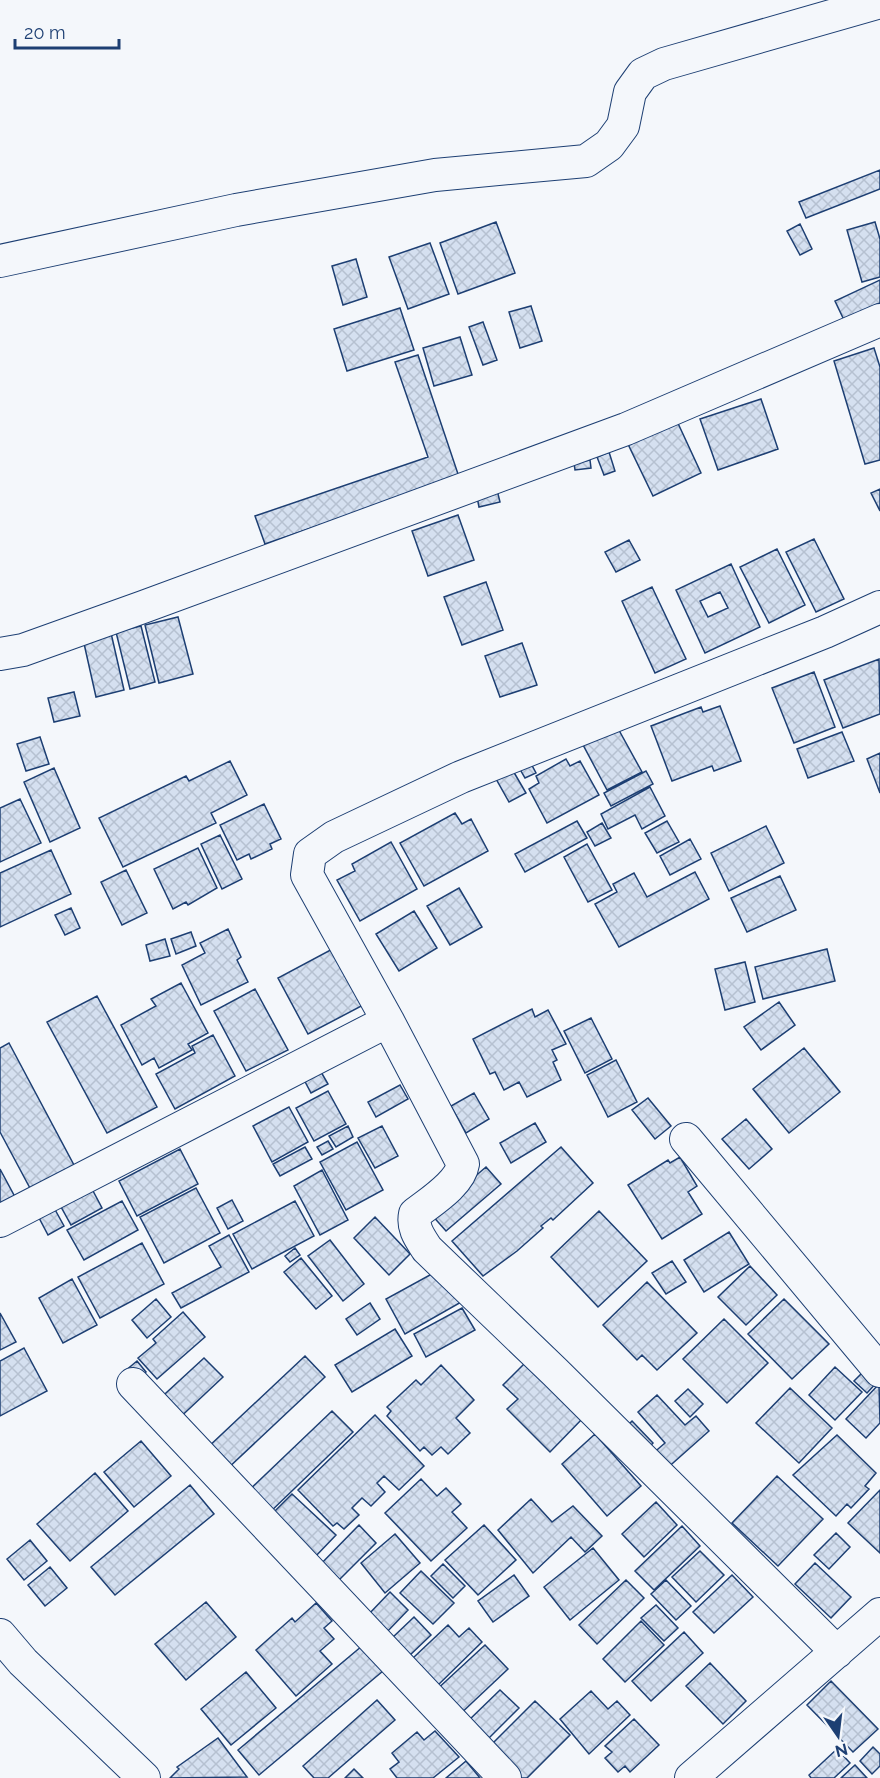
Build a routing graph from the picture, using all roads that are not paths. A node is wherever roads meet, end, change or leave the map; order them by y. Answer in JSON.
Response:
{"nodes":[{"id":1,"x":880,"y":2,"type":"edge"},
{"id":2,"x":0,"y":261,"type":"edge"},
{"id":3,"x":880,"y":320,"type":"edge"},
{"id":4,"x":880,"y":607,"type":"edge"},
{"id":5,"x":0,"y":654,"type":"edge"},
{"id":6,"x":388,"y":1020,"type":"junction"},
{"id":7,"x":686,"y":1138,"type":"dead end"},
{"id":8,"x":0,"y":1221,"type":"edge"},
{"id":9,"x":880,"y":1371,"type":"edge"},
{"id":10,"x":133,"y":1384,"type":"dead end"},
{"id":11,"x":880,"y":1614,"type":"edge"},
{"id":12,"x":0,"y":1635,"type":"edge"},
{"id":13,"x":837,"y":1652,"type":"junction"},
{"id":14,"x":144,"y":1778,"type":"edge"},
{"id":15,"x":505,"y":1778,"type":"edge"},
{"id":16,"x":691,"y":1778,"type":"edge"}],
"edges":[{"from":1,"to":2,"type":"street"},
{"from":3,"to":5,"type":"street"},
{"from":4,"to":6,"type":"street"},
{"from":6,"to":8,"type":"street"},
{"from":6,"to":13,"type":"street"},
{"from":7,"to":9,"type":"street"},
{"from":10,"to":15,"type":"street"},
{"from":11,"to":13,"type":"street"},
{"from":12,"to":14,"type":"street"},
{"from":13,"to":16,"type":"street"}]}
